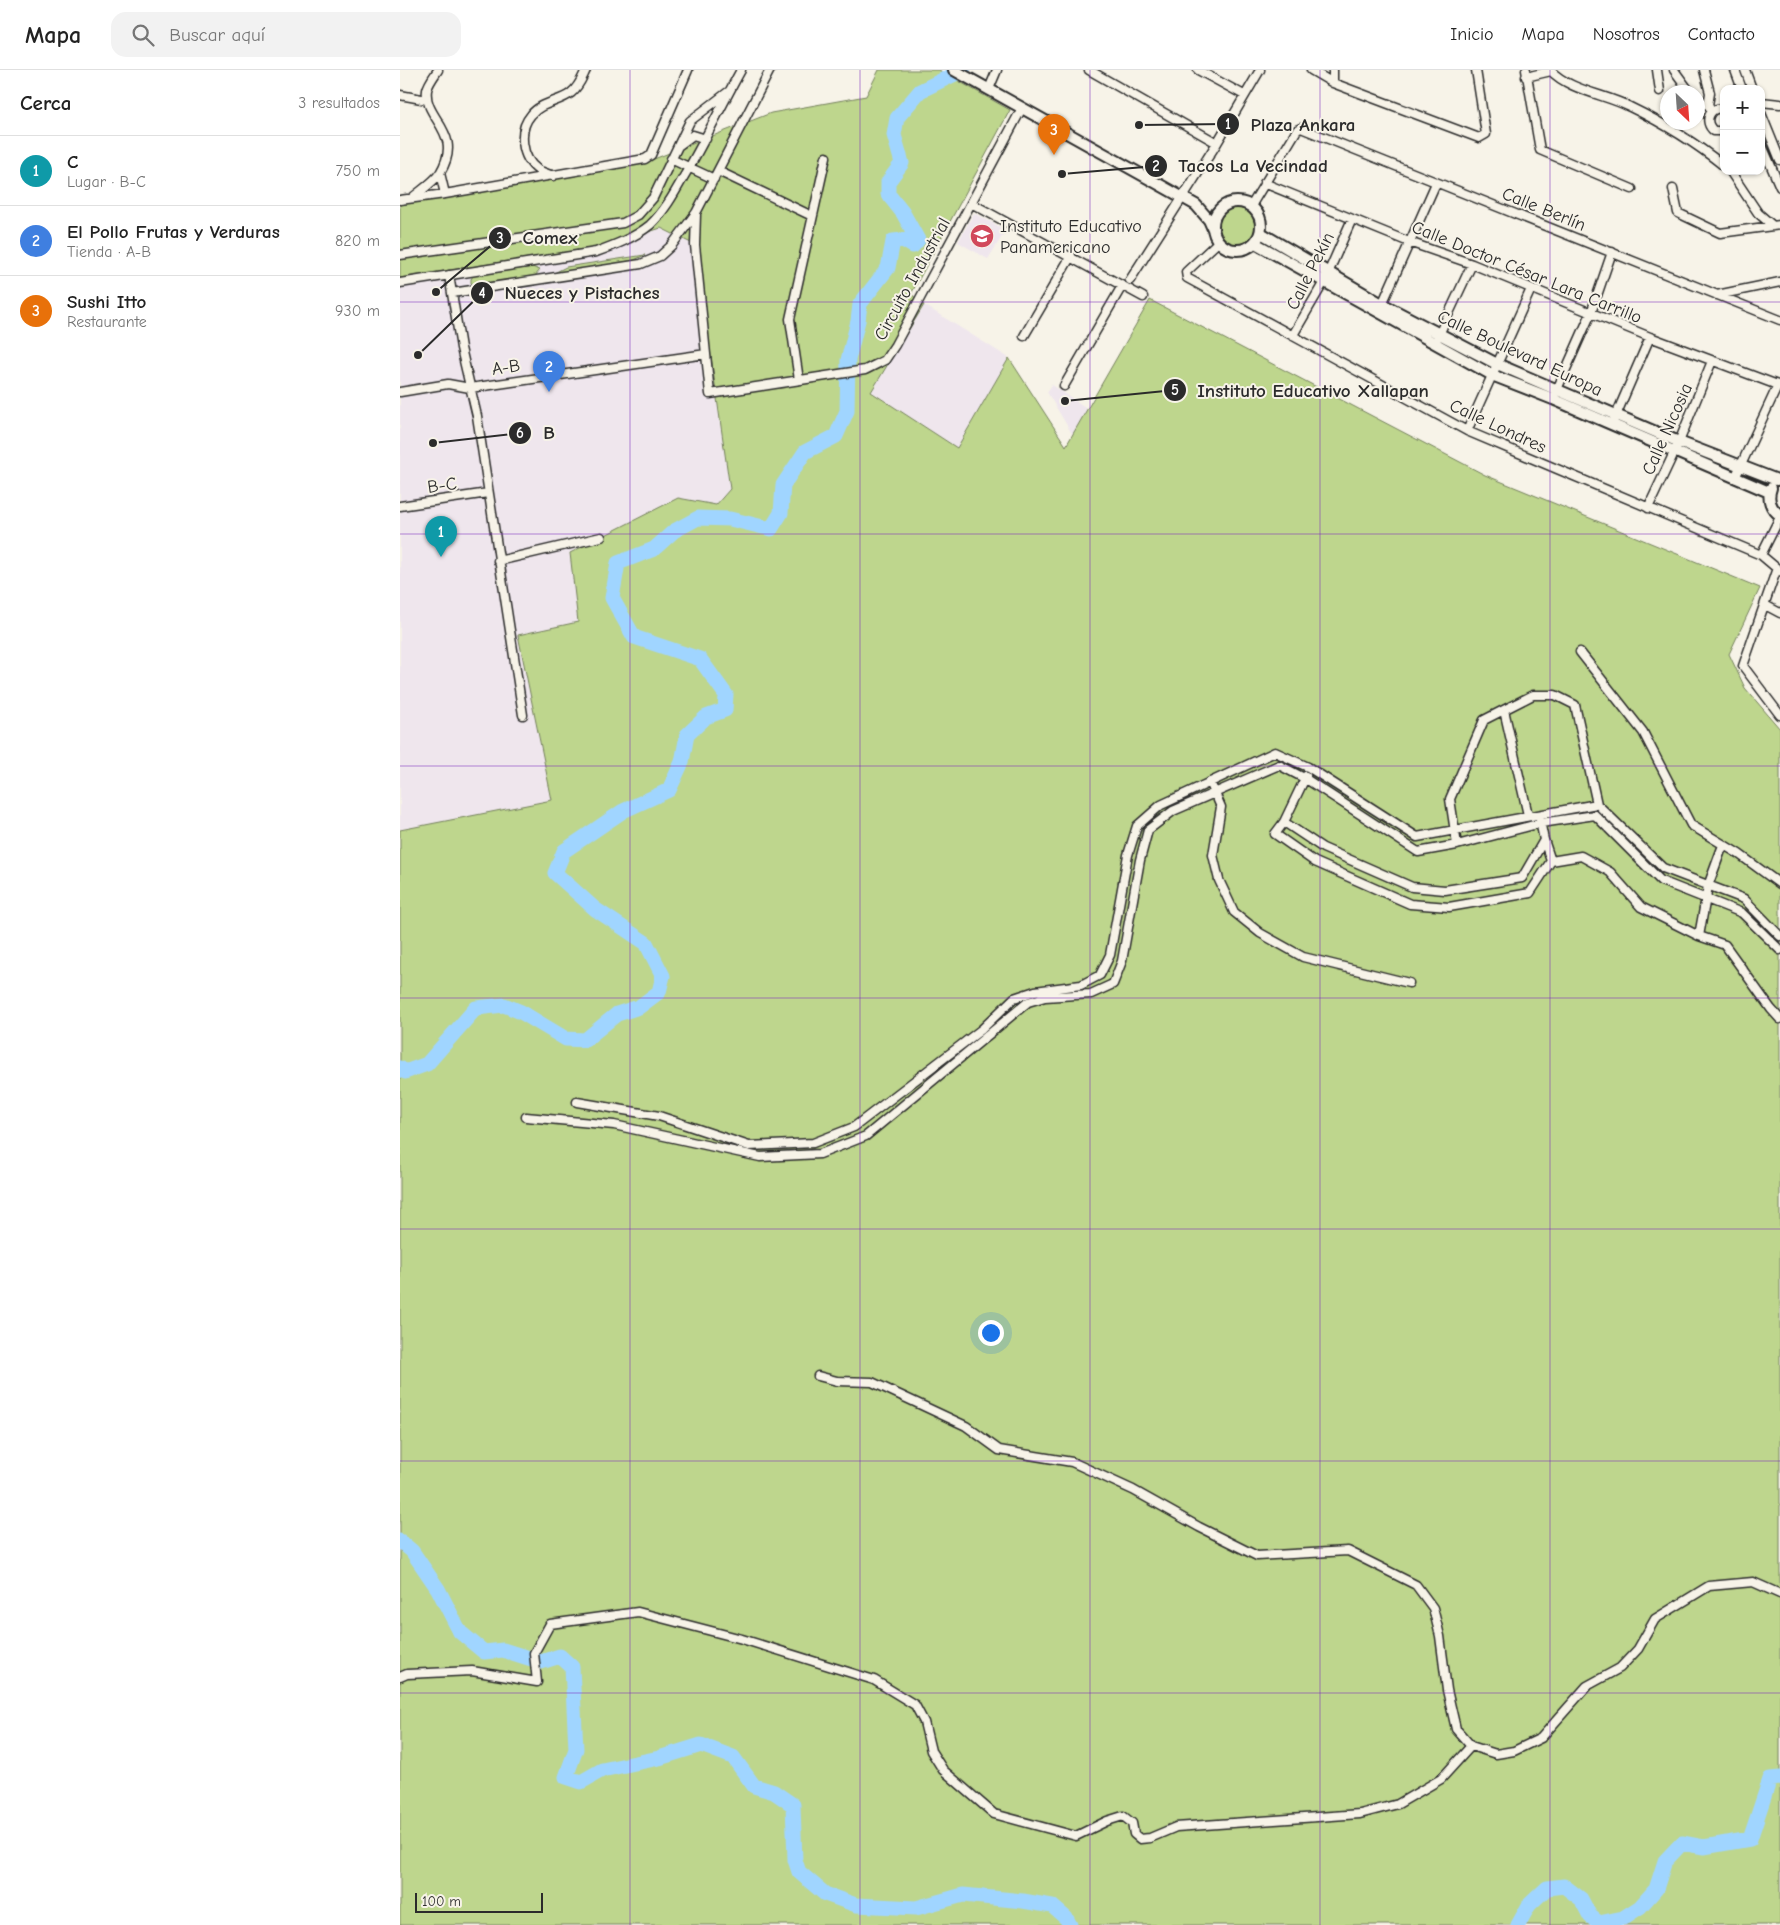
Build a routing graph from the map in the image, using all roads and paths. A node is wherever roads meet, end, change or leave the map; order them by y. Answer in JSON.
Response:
{"nodes":[{"id":1,"x":438,"y":70,"type":"edge"},
{"id":2,"x":586,"y":70,"type":"edge"},
{"id":3,"x":688,"y":70,"type":"edge"},
{"id":4,"x":741,"y":70,"type":"edge"},
{"id":5,"x":770,"y":70,"type":"edge"},
{"id":6,"x":954,"y":70,"type":"edge"},
{"id":7,"x":997,"y":70,"type":"edge"},
{"id":8,"x":1089,"y":70,"type":"edge"},
{"id":9,"x":1198,"y":70,"type":"edge"},
{"id":10,"x":1260,"y":70,"type":"edge"},
{"id":11,"x":1311,"y":70,"type":"edge"},
{"id":12,"x":1333,"y":70,"type":"edge"},
{"id":13,"x":1476,"y":70,"type":"edge"},
{"id":14,"x":1657,"y":70,"type":"edge"},
{"id":15,"x":1674,"y":70,"type":"edge"},
{"id":16,"x":1704,"y":70,"type":"edge"},
{"id":17,"x":1735,"y":70,"type":"edge"},
{"id":18,"x":1745,"y":70,"type":"edge"},
{"id":19,"x":1551,"y":71,"type":"edge"},
{"id":20,"x":1526,"y":74,"type":"edge"},
{"id":21,"x":1333,"y":83,"type":"junction"},
{"id":22,"x":1685,"y":85,"type":"edge"},
{"id":23,"x":1741,"y":85,"type":"edge"},
{"id":24,"x":1751,"y":85,"type":"edge"},
{"id":25,"x":986,"y":88,"type":"junction"},
{"id":26,"x":729,"y":91,"type":"junction"},
{"id":27,"x":1660,"y":91,"type":"dead end"},
{"id":28,"x":400,"y":95,"type":"edge"},
{"id":29,"x":1244,"y":95,"type":"junction"},
{"id":30,"x":427,"y":100,"type":"junction"},
{"id":31,"x":1765,"y":102,"type":"edge"},
{"id":32,"x":1780,"y":104,"type":"edge"},
{"id":33,"x":1705,"y":106,"type":"edge"},
{"id":34,"x":1022,"y":108,"type":"junction"},
{"id":35,"x":1710,"y":108,"type":"junction"},
{"id":36,"x":1720,"y":108,"type":"edge"},
{"id":37,"x":1765,"y":124,"type":"edge"},
{"id":38,"x":1720,"y":131,"type":"edge"},
{"id":39,"x":706,"y":139,"type":"junction"},
{"id":40,"x":1217,"y":143,"type":"junction"},
{"id":41,"x":677,"y":147,"type":"junction"},
{"id":42,"x":1765,"y":147,"type":"edge"},
{"id":43,"x":1774,"y":149,"type":"junction"},
{"id":44,"x":1765,"y":153,"type":"edge"},
{"id":45,"x":826,"y":157,"type":"dead end"},
{"id":46,"x":671,"y":159,"type":"junction"},
{"id":47,"x":1780,"y":160,"type":"edge"},
{"id":48,"x":1720,"y":163,"type":"edge"},
{"id":49,"x":690,"y":167,"type":"junction"},
{"id":50,"x":718,"y":171,"type":"junction"},
{"id":51,"x":440,"y":173,"type":"junction"},
{"id":52,"x":1733,"y":175,"type":"edge"},
{"id":53,"x":553,"y":176,"type":"junction"},
{"id":54,"x":714,"y":179,"type":"junction"},
{"id":55,"x":1264,"y":183,"type":"junction"},
{"id":56,"x":1436,"y":183,"type":"junction"},
{"id":57,"x":1780,"y":187,"type":"edge"},
{"id":58,"x":1632,"y":189,"type":"dead end"},
{"id":59,"x":1673,"y":190,"type":"dead end"},
{"id":60,"x":445,"y":194,"type":"junction"},
{"id":61,"x":1182,"y":197,"type":"junction"},
{"id":62,"x":411,"y":198,"type":"junction"},
{"id":63,"x":400,"y":200,"type":"edge"},
{"id":64,"x":971,"y":203,"type":"junction"},
{"id":65,"x":1196,"y":205,"type":"junction"},
{"id":66,"x":1251,"y":206,"type":"junction"},
{"id":67,"x":1221,"y":208,"type":"junction"},
{"id":68,"x":696,"y":213,"type":"junction"},
{"id":69,"x":812,"y":216,"type":"junction"},
{"id":70,"x":1352,"y":219,"type":"junction"},
{"id":71,"x":1777,"y":225,"type":"edge"},
{"id":72,"x":1213,"y":228,"type":"junction"},
{"id":73,"x":1261,"y":233,"type":"junction"},
{"id":74,"x":1218,"y":242,"type":"junction"},
{"id":75,"x":1410,"y":242,"type":"junction"},
{"id":76,"x":1256,"y":243,"type":"junction"},
{"id":77,"x":1612,"y":252,"type":"junction"},
{"id":78,"x":400,"y":255,"type":"edge"},
{"id":79,"x":1071,"y":256,"type":"junction"},
{"id":80,"x":1295,"y":260,"type":"junction"},
{"id":81,"x":1472,"y":264,"type":"junction"},
{"id":82,"x":449,"y":275,"type":"junction"},
{"id":83,"x":1327,"y":276,"type":"junction"},
{"id":84,"x":1130,"y":280,"type":"dead end"},
{"id":85,"x":1780,"y":282,"type":"edge"},
{"id":86,"x":400,"y":283,"type":"edge"},
{"id":87,"x":1122,"y":286,"type":"junction"},
{"id":88,"x":1531,"y":289,"type":"junction"},
{"id":89,"x":452,"y":293,"type":"junction"},
{"id":90,"x":1716,"y":294,"type":"junction"},
{"id":91,"x":1143,"y":297,"type":"dead end"},
{"id":92,"x":1380,"y":308,"type":"junction"},
{"id":93,"x":1591,"y":313,"type":"junction"},
{"id":94,"x":1780,"y":320,"type":"edge"},
{"id":95,"x":1293,"y":335,"type":"junction"},
{"id":96,"x":1024,"y":336,"type":"dead end"},
{"id":97,"x":1650,"y":337,"type":"junction"},
{"id":98,"x":1438,"y":339,"type":"junction"},
{"id":99,"x":706,"y":354,"type":"junction"},
{"id":100,"x":1712,"y":361,"type":"junction"},
{"id":101,"x":1497,"y":364,"type":"junction"},
{"id":102,"x":1492,"y":374,"type":"junction"},
{"id":103,"x":799,"y":380,"type":"junction"},
{"id":104,"x":1064,"y":386,"type":"dead end"},
{"id":105,"x":1779,"y":386,"type":"edge"},
{"id":106,"x":470,"y":388,"type":"junction"},
{"id":107,"x":400,"y":392,"type":"edge"},
{"id":108,"x":1554,"y":394,"type":"junction"},
{"id":109,"x":1614,"y":419,"type":"junction"},
{"id":110,"x":1467,"y":431,"type":"junction"},
{"id":111,"x":1680,"y":442,"type":"junction"},
{"id":112,"x":1675,"y":452,"type":"junction"},
{"id":113,"x":1740,"y":466,"type":"junction"},
{"id":114,"x":1735,"y":478,"type":"junction"},
{"id":115,"x":1778,"y":479,"type":"edge"},
{"id":116,"x":1769,"y":492,"type":"junction"},
{"id":117,"x":488,"y":493,"type":"junction"},
{"id":118,"x":400,"y":506,"type":"edge"},
{"id":119,"x":1648,"y":508,"type":"junction"},
{"id":120,"x":1780,"y":516,"type":"edge"},
{"id":121,"x":601,"y":537,"type":"dead end"},
{"id":122,"x":1762,"y":555,"type":"junction"},
{"id":123,"x":498,"y":561,"type":"junction"},
{"id":124,"x":1778,"y":570,"type":"edge"},
{"id":125,"x":1765,"y":605,"type":"junction"},
{"id":126,"x":1780,"y":613,"type":"edge"},
{"id":127,"x":1580,"y":652,"type":"dead end"},
{"id":128,"x":1504,"y":710,"type":"junction"},
{"id":129,"x":523,"y":715,"type":"dead end"},
{"id":130,"x":1780,"y":715,"type":"edge"},
{"id":131,"x":1308,"y":767,"type":"junction"},
{"id":132,"x":1306,"y":779,"type":"junction"},
{"id":133,"x":1210,"y":782,"type":"junction"},
{"id":134,"x":1216,"y":793,"type":"junction"},
{"id":135,"x":1597,"y":804,"type":"junction"},
{"id":136,"x":1538,"y":814,"type":"junction"},
{"id":137,"x":1528,"y":815,"type":"junction"},
{"id":138,"x":1284,"y":822,"type":"junction"},
{"id":139,"x":1541,"y":823,"type":"junction"},
{"id":140,"x":1454,"y":831,"type":"junction"},
{"id":141,"x":1544,"y":840,"type":"junction"},
{"id":142,"x":1457,"y":845,"type":"junction"},
{"id":143,"x":1723,"y":845,"type":"junction"},
{"id":144,"x":1551,"y":861,"type":"junction"},
{"id":145,"x":1780,"y":884,"type":"edge"},
{"id":146,"x":1708,"y":886,"type":"junction"},
{"id":147,"x":1706,"y":899,"type":"junction"},
{"id":148,"x":1699,"y":936,"type":"junction"},
{"id":149,"x":1780,"y":936,"type":"edge"},
{"id":150,"x":1780,"y":950,"type":"edge"},
{"id":151,"x":1409,"y":983,"type":"dead end"},
{"id":152,"x":1780,"y":1019,"type":"edge"},
{"id":153,"x":577,"y":1102,"type":"dead end"},
{"id":154,"x":526,"y":1117,"type":"dead end"},
{"id":155,"x":818,"y":1376,"type":"dead end"},
{"id":156,"x":1780,"y":1594,"type":"edge"},
{"id":157,"x":400,"y":1677,"type":"edge"},
{"id":158,"x":1471,"y":1746,"type":"junction"}],
"edges":[{"from":1,"to":30,"type":"street"},
{"from":2,"to":53,"type":"street"},
{"from":3,"to":53,"type":"street"},
{"from":4,"to":26,"type":"street"},
{"from":5,"to":50,"type":"street"},
{"from":6,"to":25,"type":"main road"},
{"from":7,"to":25,"type":"street"},
{"from":8,"to":40,"type":"street"},
{"from":9,"to":29,"type":"street"},
{"from":10,"to":29,"type":"street"},
{"from":11,"to":21,"type":"street"},
{"from":12,"to":21,"type":"street"},
{"from":13,"to":21,"type":"street"},
{"from":14,"to":27,"type":"street"},
{"from":15,"to":22,"type":"street"},
{"from":16,"to":35,"type":"street"},
{"from":17,"to":23,"type":"street"},
{"from":18,"to":24,"type":"street"},
{"from":19,"to":20,"type":"street"},
{"from":19,"to":48,"type":"street"},
{"from":20,"to":58,"type":"street"},
{"from":25,"to":34,"type":"main road"},
{"from":26,"to":39,"type":"street"},
{"from":26,"to":41,"type":"street"},
{"from":28,"to":30,"type":"street"},
{"from":29,"to":40,"type":"street"},
{"from":30,"to":51,"type":"street"},
{"from":31,"to":32,"type":"street"},
{"from":33,"to":35,"type":"street"},
{"from":34,"to":61,"type":"main road"},
{"from":34,"to":64,"type":"street","name":"Circuito Industrial"},
{"from":35,"to":36,"type":"street"},
{"from":35,"to":38,"type":"street"},
{"from":37,"to":43,"type":"street"},
{"from":39,"to":41,"type":"street"},
{"from":39,"to":49,"type":"street"},
{"from":40,"to":61,"type":"street"},
{"from":41,"to":46,"type":"street"},
{"from":42,"to":43,"type":"street"},
{"from":43,"to":47,"type":"street"},
{"from":44,"to":57,"type":"street"},
{"from":45,"to":69,"type":"street"},
{"from":46,"to":49,"type":"street"},
{"from":46,"to":78,"type":"street"},
{"from":49,"to":54,"type":"street"},
{"from":49,"to":82,"type":"street"},
{"from":50,"to":54,"type":"street"},
{"from":50,"to":69,"type":"street"},
{"from":51,"to":60,"type":"street"},
{"from":51,"to":62,"type":"street"},
{"from":52,"to":71,"type":"street"},
{"from":53,"to":60,"type":"street"},
{"from":54,"to":68,"type":"street"},
{"from":55,"to":56,"type":"street","name":"Calle Berlín"},
{"from":55,"to":66,"type":"street"},
{"from":55,"to":70,"type":"street","name":"Calle Doctor César Lara Carrillo"},
{"from":56,"to":75,"type":"street"},
{"from":56,"to":77,"type":"street","name":"Calle Berlín"},
{"from":59,"to":71,"type":"street"},
{"from":60,"to":62,"type":"street"},
{"from":61,"to":65,"type":"main road"},
{"from":61,"to":84,"type":"street"},
{"from":62,"to":63,"type":"street"},
{"from":64,"to":79,"type":"street"},
{"from":64,"to":103,"type":"street","name":"Circuito Industrial"},
{"from":65,"to":67,"type":"main road"},
{"from":65,"to":72,"type":"main road"},
{"from":66,"to":67,"type":"main road"},
{"from":66,"to":73,"type":"main road"},
{"from":67,"to":72,"type":"main road"},
{"from":68,"to":89,"type":"street"},
{"from":68,"to":99,"type":"street"},
{"from":69,"to":103,"type":"street"},
{"from":70,"to":75,"type":"street","name":"Calle Doctor César Lara Carrillo"},
{"from":70,"to":83,"type":"street","name":"Calle Pekín"},
{"from":72,"to":74,"type":"main road"},
{"from":73,"to":76,"type":"main road"},
{"from":73,"to":80,"type":"main road","name":"Calle Boulevard Europa"},
{"from":74,"to":76,"type":"main road"},
{"from":74,"to":95,"type":"street","name":"Calle Londres"},
{"from":75,"to":81,"type":"street","name":"Calle Doctor César Lara Carrillo"},
{"from":75,"to":92,"type":"street"},
{"from":76,"to":80,"type":"main road","name":"Calle Boulevard Europa"},
{"from":77,"to":90,"type":"street","name":"Calle Berlín"},
{"from":77,"to":93,"type":"street"},
{"from":79,"to":87,"type":"street"},
{"from":79,"to":96,"type":"street"},
{"from":80,"to":83,"type":"main road","name":"Calle Boulevard Europa"},
{"from":81,"to":88,"type":"street","name":"Calle Doctor César Lara Carrillo"},
{"from":81,"to":98,"type":"street"},
{"from":82,"to":86,"type":"street"},
{"from":82,"to":89,"type":"street"},
{"from":83,"to":92,"type":"main road","name":"Calle Boulevard Europa"},
{"from":83,"to":95,"type":"street","name":"Calle Pekín"},
{"from":85,"to":90,"type":"street"},
{"from":87,"to":91,"type":"street"},
{"from":87,"to":104,"type":"street"},
{"from":88,"to":93,"type":"street","name":"Calle Doctor César Lara Carrillo"},
{"from":88,"to":101,"type":"street"},
{"from":89,"to":106,"type":"street"},
{"from":90,"to":94,"type":"street","name":"Calle Berlín"},
{"from":92,"to":98,"type":"main road","name":"Calle Boulevard Europa"},
{"from":93,"to":97,"type":"street","name":"Calle Doctor César Lara Carrillo"},
{"from":93,"to":108,"type":"street"},
{"from":95,"to":110,"type":"street","name":"Calle Londres"},
{"from":97,"to":100,"type":"street","name":"Calle Doctor César Lara Carrillo"},
{"from":97,"to":109,"type":"street"},
{"from":98,"to":101,"type":"main road","name":"Calle Boulevard Europa"},
{"from":98,"to":102,"type":"main road","name":"Calle Boulevard Europa"},
{"from":99,"to":103,"type":"street","name":"Circuito Industrial"},
{"from":99,"to":106,"type":"street","name":"A-B"},
{"from":100,"to":105,"type":"street","name":"Calle Doctor César Lara Carrillo"},
{"from":100,"to":111,"type":"street","name":"Calle Nicosia"},
{"from":101,"to":102,"type":"street"},
{"from":101,"to":108,"type":"main road","name":"Calle Boulevard Europa"},
{"from":102,"to":108,"type":"main road","name":"Calle Boulevard Europa"},
{"from":102,"to":110,"type":"street"},
{"from":105,"to":113,"type":"street"},
{"from":106,"to":107,"type":"street","name":"A-B"},
{"from":106,"to":117,"type":"street"},
{"from":108,"to":109,"type":"main road","name":"Calle Boulevard Europa"},
{"from":109,"to":111,"type":"main road","name":"Calle Boulevard Europa"},
{"from":109,"to":112,"type":"main road","name":"Calle Boulevard Europa"},
{"from":110,"to":119,"type":"street","name":"Calle Londres"},
{"from":111,"to":112,"type":"street","name":"Calle Nicosia"},
{"from":111,"to":113,"type":"main road","name":"Calle Boulevard Europa"},
{"from":112,"to":114,"type":"main road","name":"Calle Boulevard Europa"},
{"from":112,"to":119,"type":"street","name":"Calle Nicosia"},
{"from":113,"to":114,"type":"street"},
{"from":113,"to":115,"type":"main road","name":"Calle Boulevard Europa"},
{"from":114,"to":116,"type":"main road","name":"Calle Boulevard Europa"},
{"from":115,"to":116,"type":"main road"},
{"from":116,"to":120,"type":"main road"},
{"from":117,"to":118,"type":"street","name":"B-C"},
{"from":117,"to":123,"type":"street"},
{"from":119,"to":122,"type":"street","name":"Calle Londres"},
{"from":120,"to":122,"type":"street"},
{"from":121,"to":123,"type":"street"},
{"from":122,"to":124,"type":"street","name":"Calle Londres"},
{"from":123,"to":129,"type":"street"},
{"from":124,"to":125,"type":"street"},
{"from":125,"to":126,"type":"street"},
{"from":125,"to":130,"type":"street"},
{"from":127,"to":143,"type":"street"},
{"from":128,"to":135,"type":"street"},
{"from":128,"to":137,"type":"street"},
{"from":128,"to":140,"type":"street"},
{"from":131,"to":132,"type":"street"},
{"from":131,"to":133,"type":"street"},
{"from":131,"to":140,"type":"street"},
{"from":132,"to":134,"type":"street"},
{"from":132,"to":138,"type":"street"},
{"from":132,"to":142,"type":"street"},
{"from":133,"to":134,"type":"street"},
{"from":133,"to":153,"type":"street"},
{"from":134,"to":151,"type":"street"},
{"from":134,"to":154,"type":"street"},
{"from":135,"to":136,"type":"street"},
{"from":135,"to":146,"type":"street"},
{"from":136,"to":137,"type":"street"},
{"from":136,"to":139,"type":"street"},
{"from":137,"to":140,"type":"street"},
{"from":138,"to":141,"type":"street"},
{"from":138,"to":144,"type":"street"},
{"from":139,"to":141,"type":"street"},
{"from":139,"to":142,"type":"street"},
{"from":139,"to":147,"type":"street"},
{"from":140,"to":142,"type":"street"},
{"from":141,"to":144,"type":"street"},
{"from":143,"to":145,"type":"street"},
{"from":143,"to":146,"type":"street"},
{"from":144,"to":148,"type":"street"},
{"from":146,"to":147,"type":"street"},
{"from":146,"to":149,"type":"street"},
{"from":147,"to":148,"type":"street"},
{"from":147,"to":150,"type":"street"},
{"from":148,"to":152,"type":"street"},
{"from":155,"to":158,"type":"street"},
{"from":156,"to":158,"type":"street"},
{"from":157,"to":158,"type":"street"}]}
